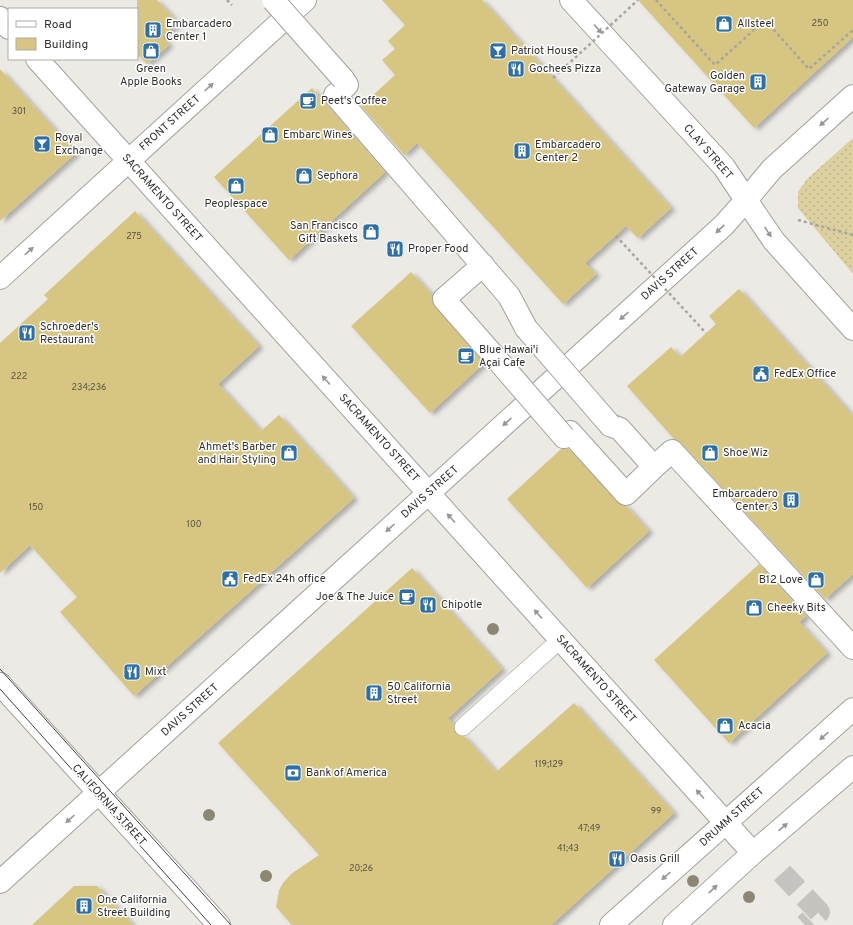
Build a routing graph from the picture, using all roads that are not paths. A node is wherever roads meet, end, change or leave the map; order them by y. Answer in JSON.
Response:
{"nodes":[{"id":1,"x":273,"y":0,"type":"edge"},
{"id":2,"x":305,"y":0,"type":"edge"},
{"id":3,"x":571,"y":0,"type":"edge"},
{"id":4,"x":0,"y":18,"type":"edge"},
{"id":5,"x":8,"y":27,"type":"edge"},
{"id":6,"x":38,"y":60,"type":"edge"},
{"id":7,"x":853,"y":96,"type":"edge"},
{"id":8,"x":128,"y":161,"type":"junction"},
{"id":9,"x":746,"y":200,"type":"junction"},
{"id":10,"x":483,"y":265,"type":"junction"},
{"id":11,"x":0,"y":278,"type":"edge"},
{"id":12,"x":853,"y":329,"type":"edge"},
{"id":13,"x":654,"y":467,"type":"junction"},
{"id":14,"x":429,"y":493,"type":"junction"},
{"id":15,"x":561,"y":639,"type":"junction"},
{"id":16,"x":851,"y":647,"type":"edge"},
{"id":17,"x":0,"y":684,"type":"edge"},
{"id":18,"x":853,"y":710,"type":"edge"},
{"id":19,"x":463,"y":726,"type":"dead end"},
{"id":20,"x":853,"y":767,"type":"edge"},
{"id":21,"x":98,"y":792,"type":"junction"},
{"id":22,"x":726,"y":823,"type":"junction"},
{"id":23,"x":753,"y":853,"type":"junction"},
{"id":24,"x":0,"y":882,"type":"edge"},
{"id":25,"x":219,"y":925,"type":"edge"},
{"id":26,"x":612,"y":925,"type":"edge"},
{"id":27,"x":674,"y":925,"type":"edge"}],
"edges":[{"from":1,"to":10,"type":"street","bridge":true},
{"from":8,"to":2,"type":"street","name":"FRONT STREET","one_way":true},
{"from":3,"to":9,"type":"street","name":"CLAY STREET","one_way":true},
{"from":4,"to":5,"type":"street"},
{"from":6,"to":8,"type":"street","name":"SACRAMENTO STREET"},
{"from":7,"to":9,"type":"street","name":"DAVIS STREET","one_way":true},
{"from":11,"to":8,"type":"street","name":"FRONT STREET","one_way":true},
{"from":14,"to":8,"type":"street","name":"SACRAMENTO STREET","one_way":true},
{"from":9,"to":12,"type":"street","name":"CLAY STREET","one_way":true},
{"from":9,"to":14,"type":"street","name":"DAVIS STREET","one_way":true},
{"from":10,"to":13,"type":"street","bridge":true},
{"from":10,"to":13,"type":"street","bridge":true},
{"from":13,"to":16,"type":"street"},
{"from":15,"to":14,"type":"street","name":"SACRAMENTO STREET","one_way":true},
{"from":14,"to":21,"type":"street","name":"DAVIS STREET","one_way":true},
{"from":15,"to":19,"type":"lane"},
{"from":22,"to":15,"type":"street","name":"SACRAMENTO STREET","one_way":true},
{"from":17,"to":21,"type":"street","name":"CALIFORNIA STREET"},
{"from":18,"to":22,"type":"street","name":"DRUMM STREET","one_way":true},
{"from":23,"to":20,"type":"street","one_way":true},
{"from":21,"to":24,"type":"street","name":"DAVIS STREET","one_way":true},
{"from":21,"to":25,"type":"street","name":"CALIFORNIA STREET"},
{"from":22,"to":23,"type":"street","name":"SACRAMENTO STREET"},
{"from":22,"to":26,"type":"street","name":"DRUMM STREET","one_way":true},
{"from":27,"to":23,"type":"street","one_way":true}]}
